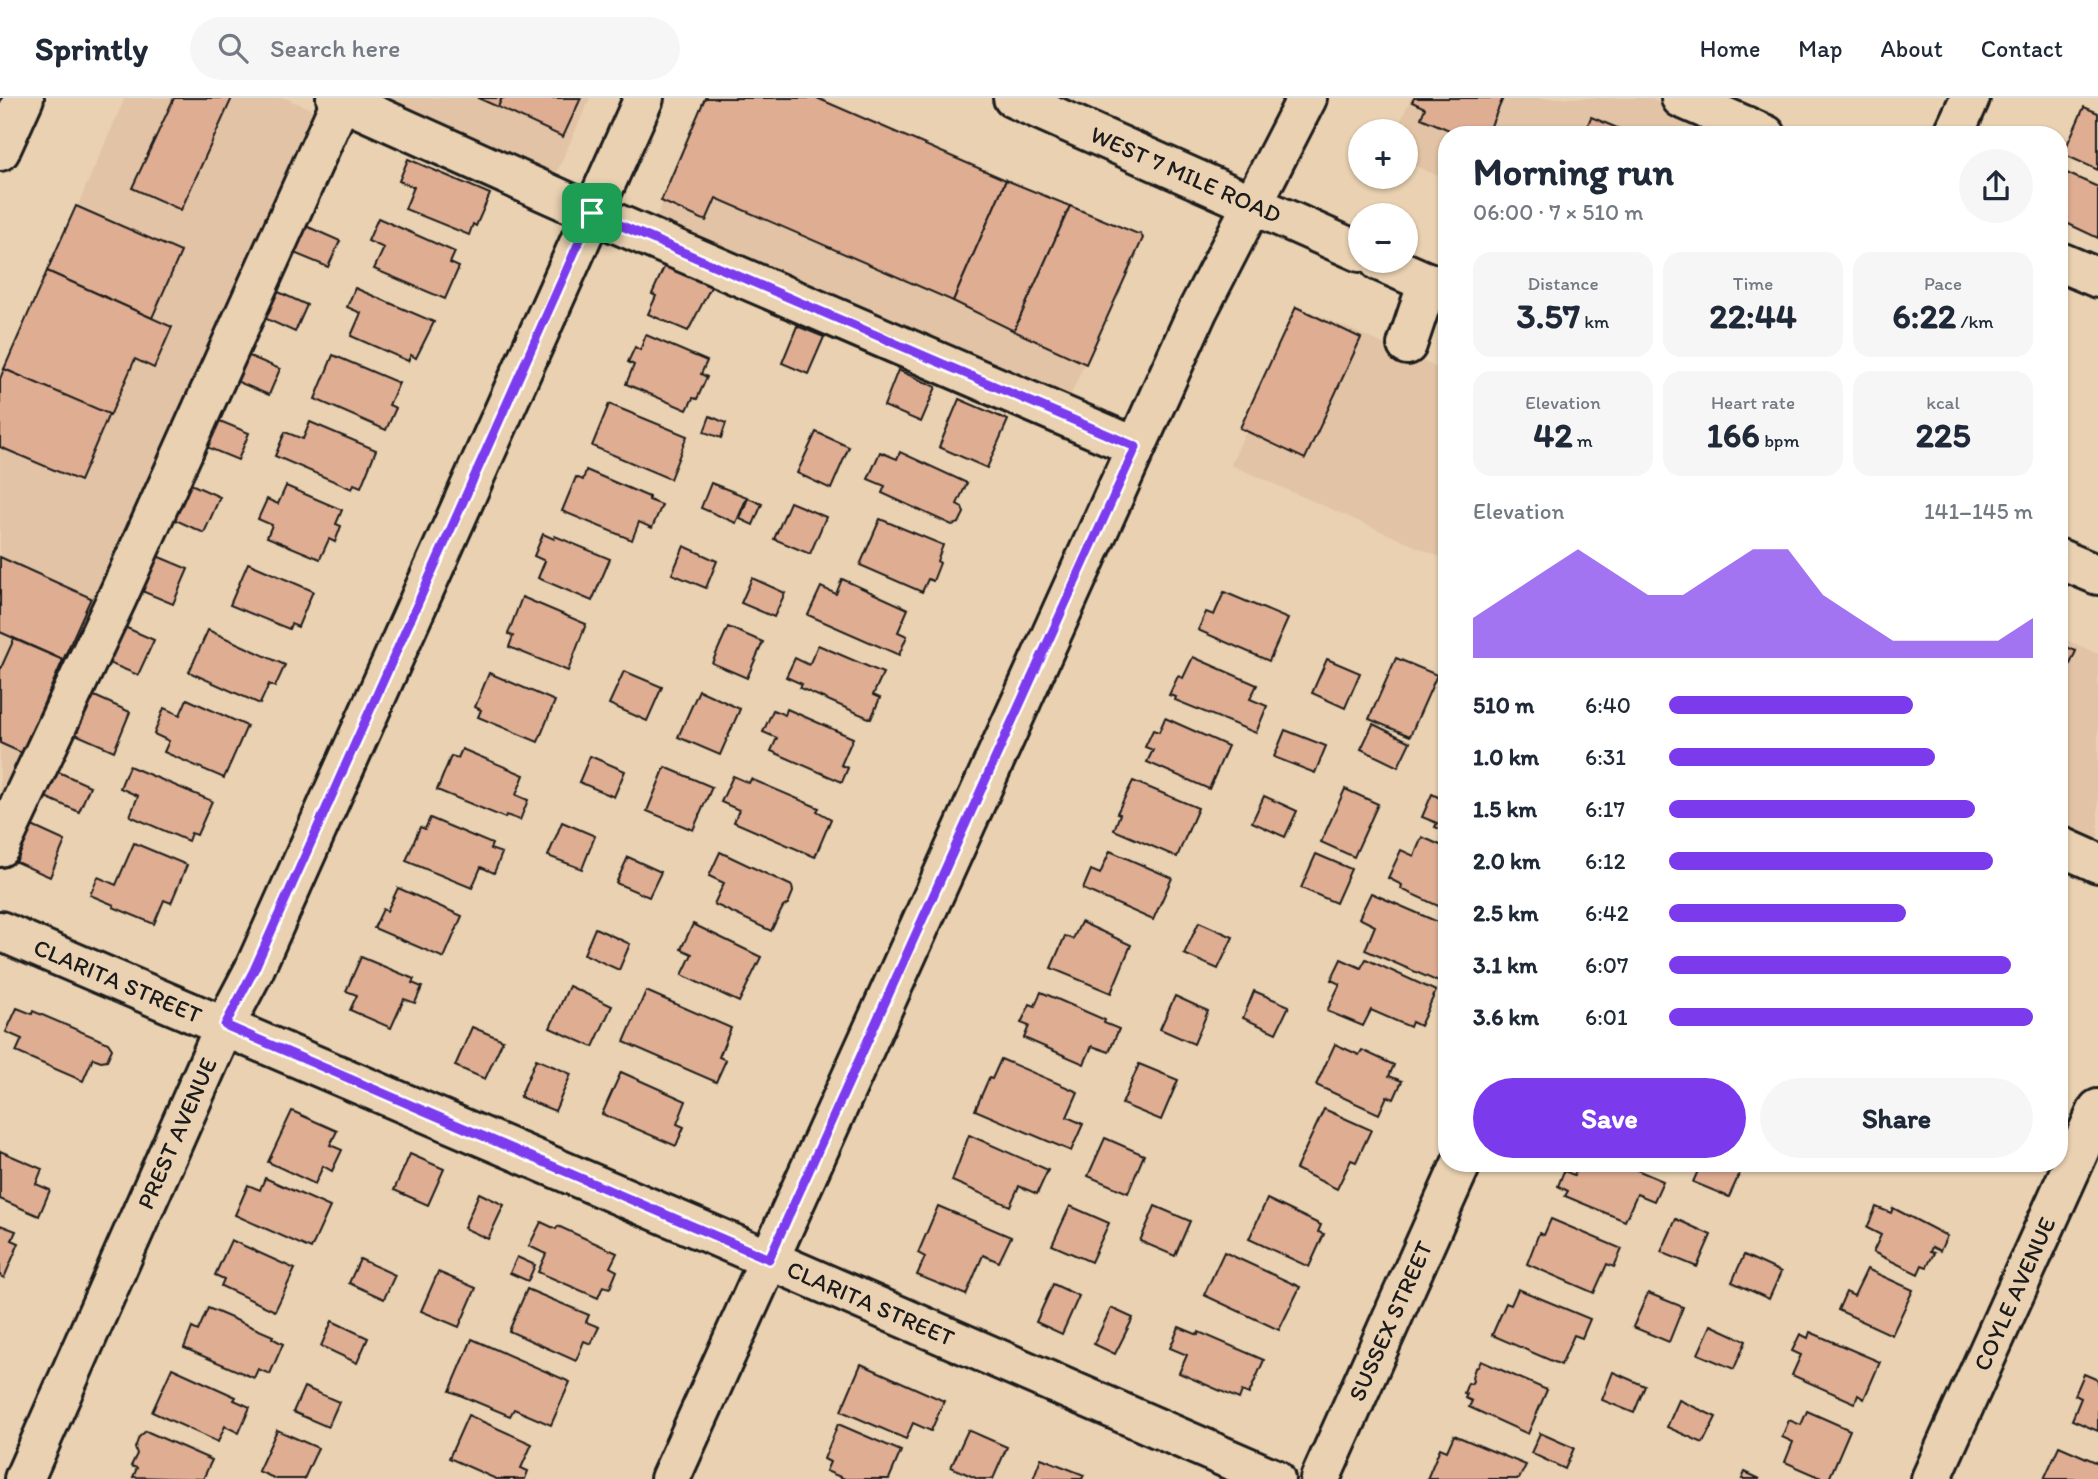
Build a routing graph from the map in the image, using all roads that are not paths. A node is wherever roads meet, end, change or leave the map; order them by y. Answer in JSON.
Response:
{"nodes":[{"id":1,"x":24,"y":98,"type":"edge"},
{"id":2,"x":644,"y":98,"type":"edge"},
{"id":3,"x":1013,"y":98,"type":"edge"},
{"id":4,"x":1307,"y":98,"type":"edge"},
{"id":5,"x":1681,"y":98,"type":"edge"},
{"id":6,"x":1970,"y":98,"type":"edge"},
{"id":7,"x":338,"y":99,"type":"edge"},
{"id":8,"x":386,"y":108,"type":"edge"},
{"id":9,"x":1745,"y":126,"type":"edge"},
{"id":10,"x":1957,"y":126,"type":"edge"},
{"id":11,"x":0,"y":151,"type":"edge"},
{"id":12,"x":1252,"y":205,"type":"junction"},
{"id":13,"x":592,"y":213,"type":"junction"},
{"id":14,"x":1348,"y":247,"type":"edge"},
{"id":15,"x":2068,"y":265,"type":"edge"},
{"id":16,"x":1407,"y":273,"type":"edge"},
{"id":17,"x":2098,"y":278,"type":"edge"},
{"id":18,"x":1438,"y":286,"type":"edge"},
{"id":19,"x":1406,"y":345,"type":"dead end"},
{"id":20,"x":1136,"y":447,"type":"junction"},
{"id":21,"x":2068,"y":562,"type":"edge"},
{"id":22,"x":2098,"y":575,"type":"edge"},
{"id":23,"x":3,"y":832,"type":"edge"},
{"id":24,"x":2068,"y":850,"type":"edge"},
{"id":25,"x":2098,"y":863,"type":"edge"},
{"id":26,"x":0,"y":931,"type":"edge"},
{"id":27,"x":225,"y":1025,"type":"junction"},
{"id":28,"x":2098,"y":1109,"type":"edge"},
{"id":29,"x":1457,"y":1172,"type":"edge"},
{"id":30,"x":769,"y":1259,"type":"junction"},
{"id":31,"x":24,"y":1479,"type":"edge"},
{"id":32,"x":670,"y":1479,"type":"edge"},
{"id":33,"x":1275,"y":1479,"type":"edge"},
{"id":34,"x":1320,"y":1479,"type":"edge"},
{"id":35,"x":1931,"y":1479,"type":"edge"}],
"edges":[{"from":1,"to":11,"type":"street"},
{"from":2,"to":13,"type":"street","name":"PREST AVENUE"},
{"from":3,"to":12,"type":"street","name":"WEST 7 MILE ROAD"},
{"from":4,"to":12,"type":"street"},
{"from":5,"to":9,"type":"street"},
{"from":6,"to":10,"type":"street"},
{"from":7,"to":8,"type":"street"},
{"from":7,"to":23,"type":"street"},
{"from":8,"to":13,"type":"street"},
{"from":12,"to":14,"type":"street","name":"WEST 7 MILE ROAD"},
{"from":12,"to":20,"type":"street"},
{"from":13,"to":20,"type":"street"},
{"from":13,"to":27,"type":"street","name":"PREST AVENUE"},
{"from":15,"to":17,"type":"street"},
{"from":16,"to":18,"type":"street"},
{"from":18,"to":19,"type":"street"},
{"from":20,"to":30,"type":"street"},
{"from":21,"to":22,"type":"street"},
{"from":24,"to":25,"type":"street"},
{"from":26,"to":27,"type":"street","name":"CLARITA STREET"},
{"from":27,"to":30,"type":"street","name":"CLARITA STREET"},
{"from":27,"to":31,"type":"street","name":"PREST AVENUE"},
{"from":28,"to":35,"type":"street","name":"COYLE AVENUE"},
{"from":29,"to":34,"type":"street","name":"SUSSEX STREET"},
{"from":30,"to":32,"type":"street"},
{"from":30,"to":33,"type":"street","name":"CLARITA STREET"}]}
